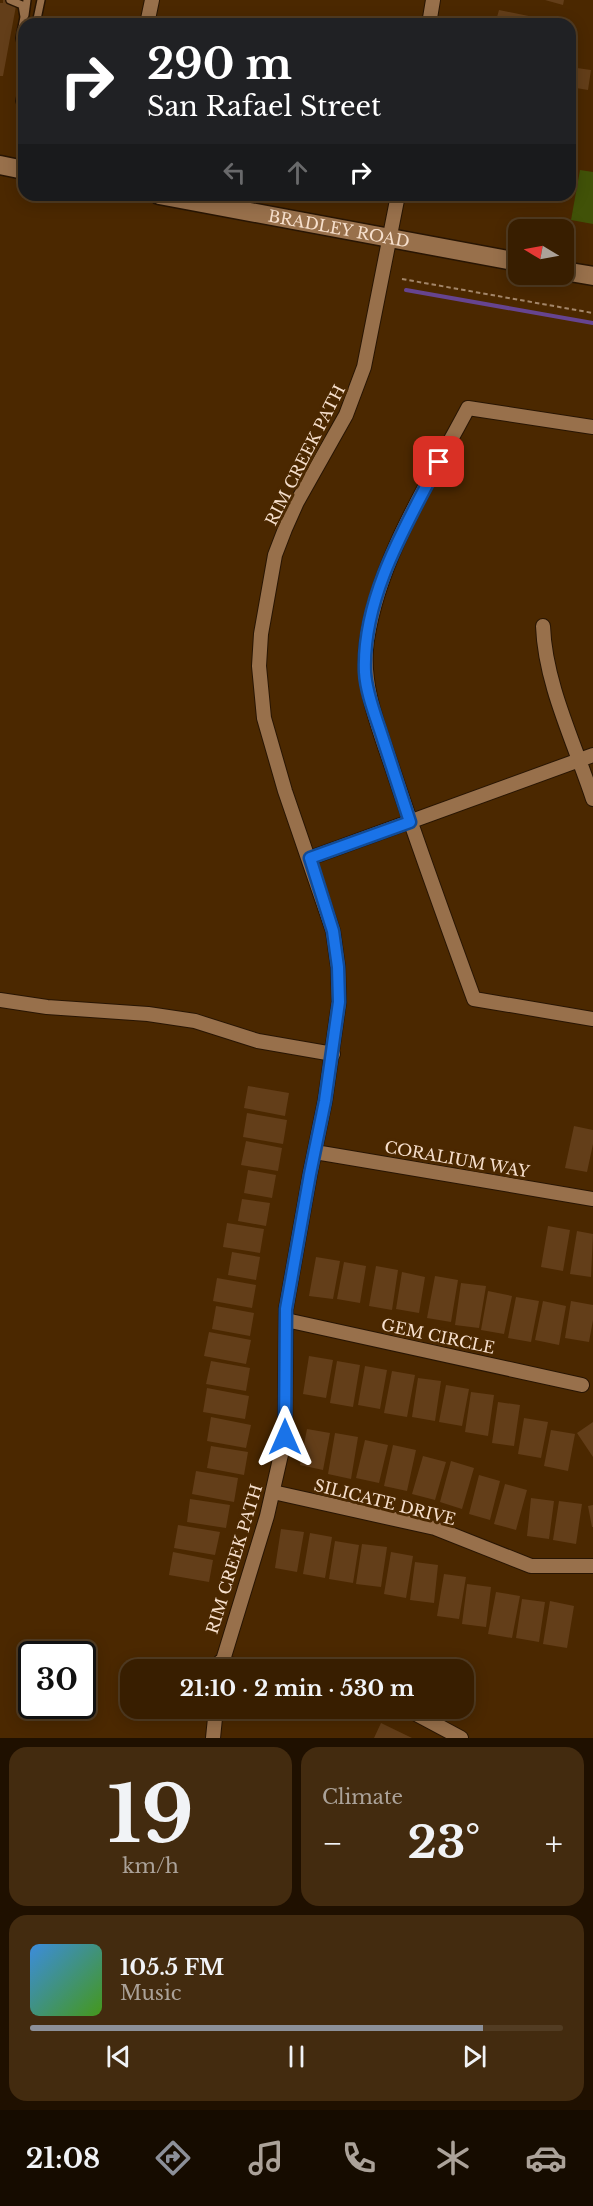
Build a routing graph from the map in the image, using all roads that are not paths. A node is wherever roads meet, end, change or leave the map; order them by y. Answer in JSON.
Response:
{"nodes":[{"id":1,"x":10,"y":0,"type":"edge"},
{"id":2,"x":27,"y":0,"type":"edge"},
{"id":3,"x":41,"y":0,"type":"edge"},
{"id":4,"x":152,"y":0,"type":"edge"},
{"id":5,"x":434,"y":0,"type":"edge"},
{"id":6,"x":24,"y":17,"type":"joint"},
{"id":7,"x":37,"y":18,"type":"edge"},
{"id":8,"x":148,"y":18,"type":"edge"},
{"id":9,"x":430,"y":18,"type":"edge"},
{"id":10,"x":0,"y":165,"type":"edge"},
{"id":11,"x":18,"y":169,"type":"edge"},
{"id":12,"x":191,"y":201,"type":"edge"},
{"id":13,"x":397,"y":201,"type":"edge"},
{"id":14,"x":390,"y":238,"type":"junction"},
{"id":15,"x":508,"y":260,"type":"edge"},
{"id":16,"x":574,"y":273,"type":"edge"},
{"id":17,"x":593,"y":276,"type":"edge"},
{"id":18,"x":593,"y":427,"type":"edge"},
{"id":19,"x":543,"y":626,"type":"dead end"},
{"id":20,"x":587,"y":758,"type":"edge"},
{"id":21,"x":593,"y":799,"type":"edge"},
{"id":22,"x":410,"y":822,"type":"junction"},
{"id":23,"x":310,"y":858,"type":"junction"},
{"id":24,"x":0,"y":1000,"type":"edge"},
{"id":25,"x":593,"y":1019,"type":"edge"},
{"id":26,"x":333,"y":1054,"type":"junction"},
{"id":27,"x":315,"y":1152,"type":"junction"},
{"id":28,"x":593,"y":1199,"type":"edge"},
{"id":29,"x":286,"y":1320,"type":"junction"},
{"id":30,"x":582,"y":1385,"type":"dead end"},
{"id":31,"x":273,"y":1492,"type":"junction"},
{"id":32,"x":593,"y":1566,"type":"edge"},
{"id":33,"x":222,"y":1659,"type":"edge"},
{"id":34,"x":215,"y":1719,"type":"edge"},
{"id":35,"x":426,"y":1719,"type":"edge"},
{"id":36,"x":213,"y":1738,"type":"edge"},
{"id":37,"x":461,"y":1738,"type":"edge"}],
"edges":[{"from":1,"to":6,"type":"lane"},
{"from":2,"to":6,"type":"lane"},
{"from":3,"to":7,"type":"lane"},
{"from":4,"to":8,"type":"street"},
{"from":5,"to":9,"type":"street"},
{"from":10,"to":11,"type":"street"},
{"from":12,"to":14,"type":"street","name":"BRADLEY ROAD"},
{"from":13,"to":14,"type":"street","name":"RIM CREEK PATH"},
{"from":14,"to":15,"type":"street","name":"BRADLEY ROAD"},
{"from":14,"to":23,"type":"street","name":"RIM CREEK PATH"},
{"from":16,"to":17,"type":"street"},
{"from":18,"to":22,"type":"street"},
{"from":19,"to":20,"type":"street"},
{"from":20,"to":21,"type":"street"},
{"from":20,"to":22,"type":"street"},
{"from":22,"to":23,"type":"street"},
{"from":22,"to":25,"type":"street"},
{"from":23,"to":26,"type":"street","name":"RIM CREEK PATH"},
{"from":24,"to":26,"type":"street"},
{"from":26,"to":27,"type":"street","name":"RIM CREEK PATH"},
{"from":27,"to":28,"type":"street","name":"CORALIUM WAY"},
{"from":27,"to":29,"type":"street","name":"RIM CREEK PATH"},
{"from":29,"to":30,"type":"street","name":"GEM CIRCLE"},
{"from":29,"to":31,"type":"street","name":"RIM CREEK PATH"},
{"from":31,"to":32,"type":"street","name":"SILICATE DRIVE"},
{"from":31,"to":33,"type":"street","name":"RIM CREEK PATH"},
{"from":34,"to":36,"type":"street"},
{"from":35,"to":37,"type":"street"}]}
